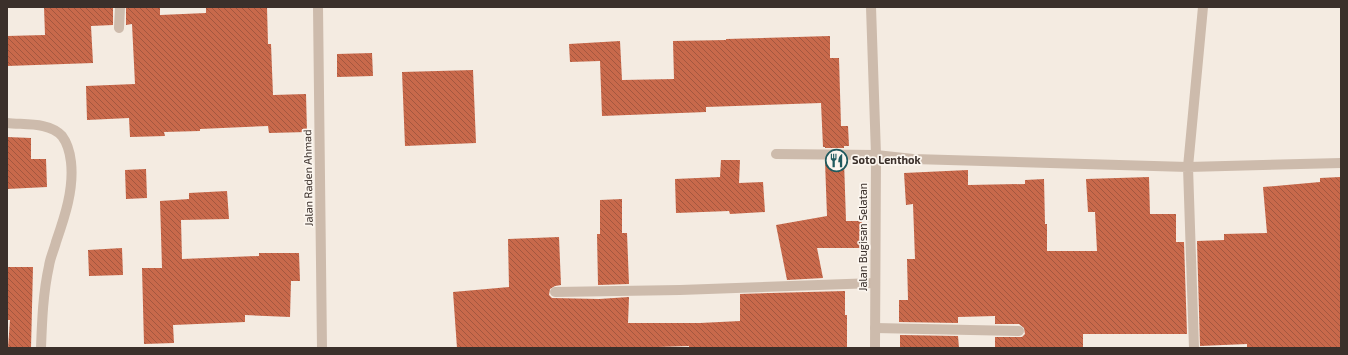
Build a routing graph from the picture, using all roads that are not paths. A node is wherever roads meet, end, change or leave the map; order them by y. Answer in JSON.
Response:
{"nodes":[{"id":1,"x":120,"y":7,"type":"edge"},
{"id":2,"x":318,"y":7,"type":"edge"},
{"id":3,"x":871,"y":7,"type":"edge"},
{"id":4,"x":1203,"y":7,"type":"edge"},
{"id":5,"x":119,"y":28,"type":"dead end"},
{"id":6,"x":7,"y":123,"type":"edge"},
{"id":7,"x":776,"y":154,"type":"dead end"},
{"id":8,"x":876,"y":155,"type":"junction"},
{"id":9,"x":1341,"y":163,"type":"edge"},
{"id":10,"x":1188,"y":167,"type":"junction"},
{"id":11,"x":875,"y":284,"type":"junction"},
{"id":12,"x":555,"y":292,"type":"dead end"},
{"id":13,"x":875,"y":328,"type":"junction"},
{"id":14,"x":1019,"y":331,"type":"dead end"},
{"id":15,"x":41,"y":348,"type":"edge"},
{"id":16,"x":322,"y":348,"type":"edge"},
{"id":17,"x":875,"y":348,"type":"edge"},
{"id":18,"x":1194,"y":348,"type":"edge"}],
"edges":[{"from":1,"to":5,"type":"street"},
{"from":2,"to":16,"type":"street","name":"Jalan Raden Ahmad"},
{"from":3,"to":8,"type":"street","name":"Jalan Bugisan Selatan"},
{"from":4,"to":10,"type":"street"},
{"from":6,"to":15,"type":"street"},
{"from":7,"to":8,"type":"street"},
{"from":8,"to":10,"type":"street"},
{"from":8,"to":11,"type":"street","name":"Jalan Bugisan Selatan"},
{"from":9,"to":10,"type":"street"},
{"from":10,"to":18,"type":"street"},
{"from":11,"to":12,"type":"street"},
{"from":11,"to":13,"type":"street","name":"Jalan Bugisan Selatan"},
{"from":13,"to":14,"type":"street"},
{"from":13,"to":17,"type":"street","name":"Jalan Bugisan Selatan"}]}
